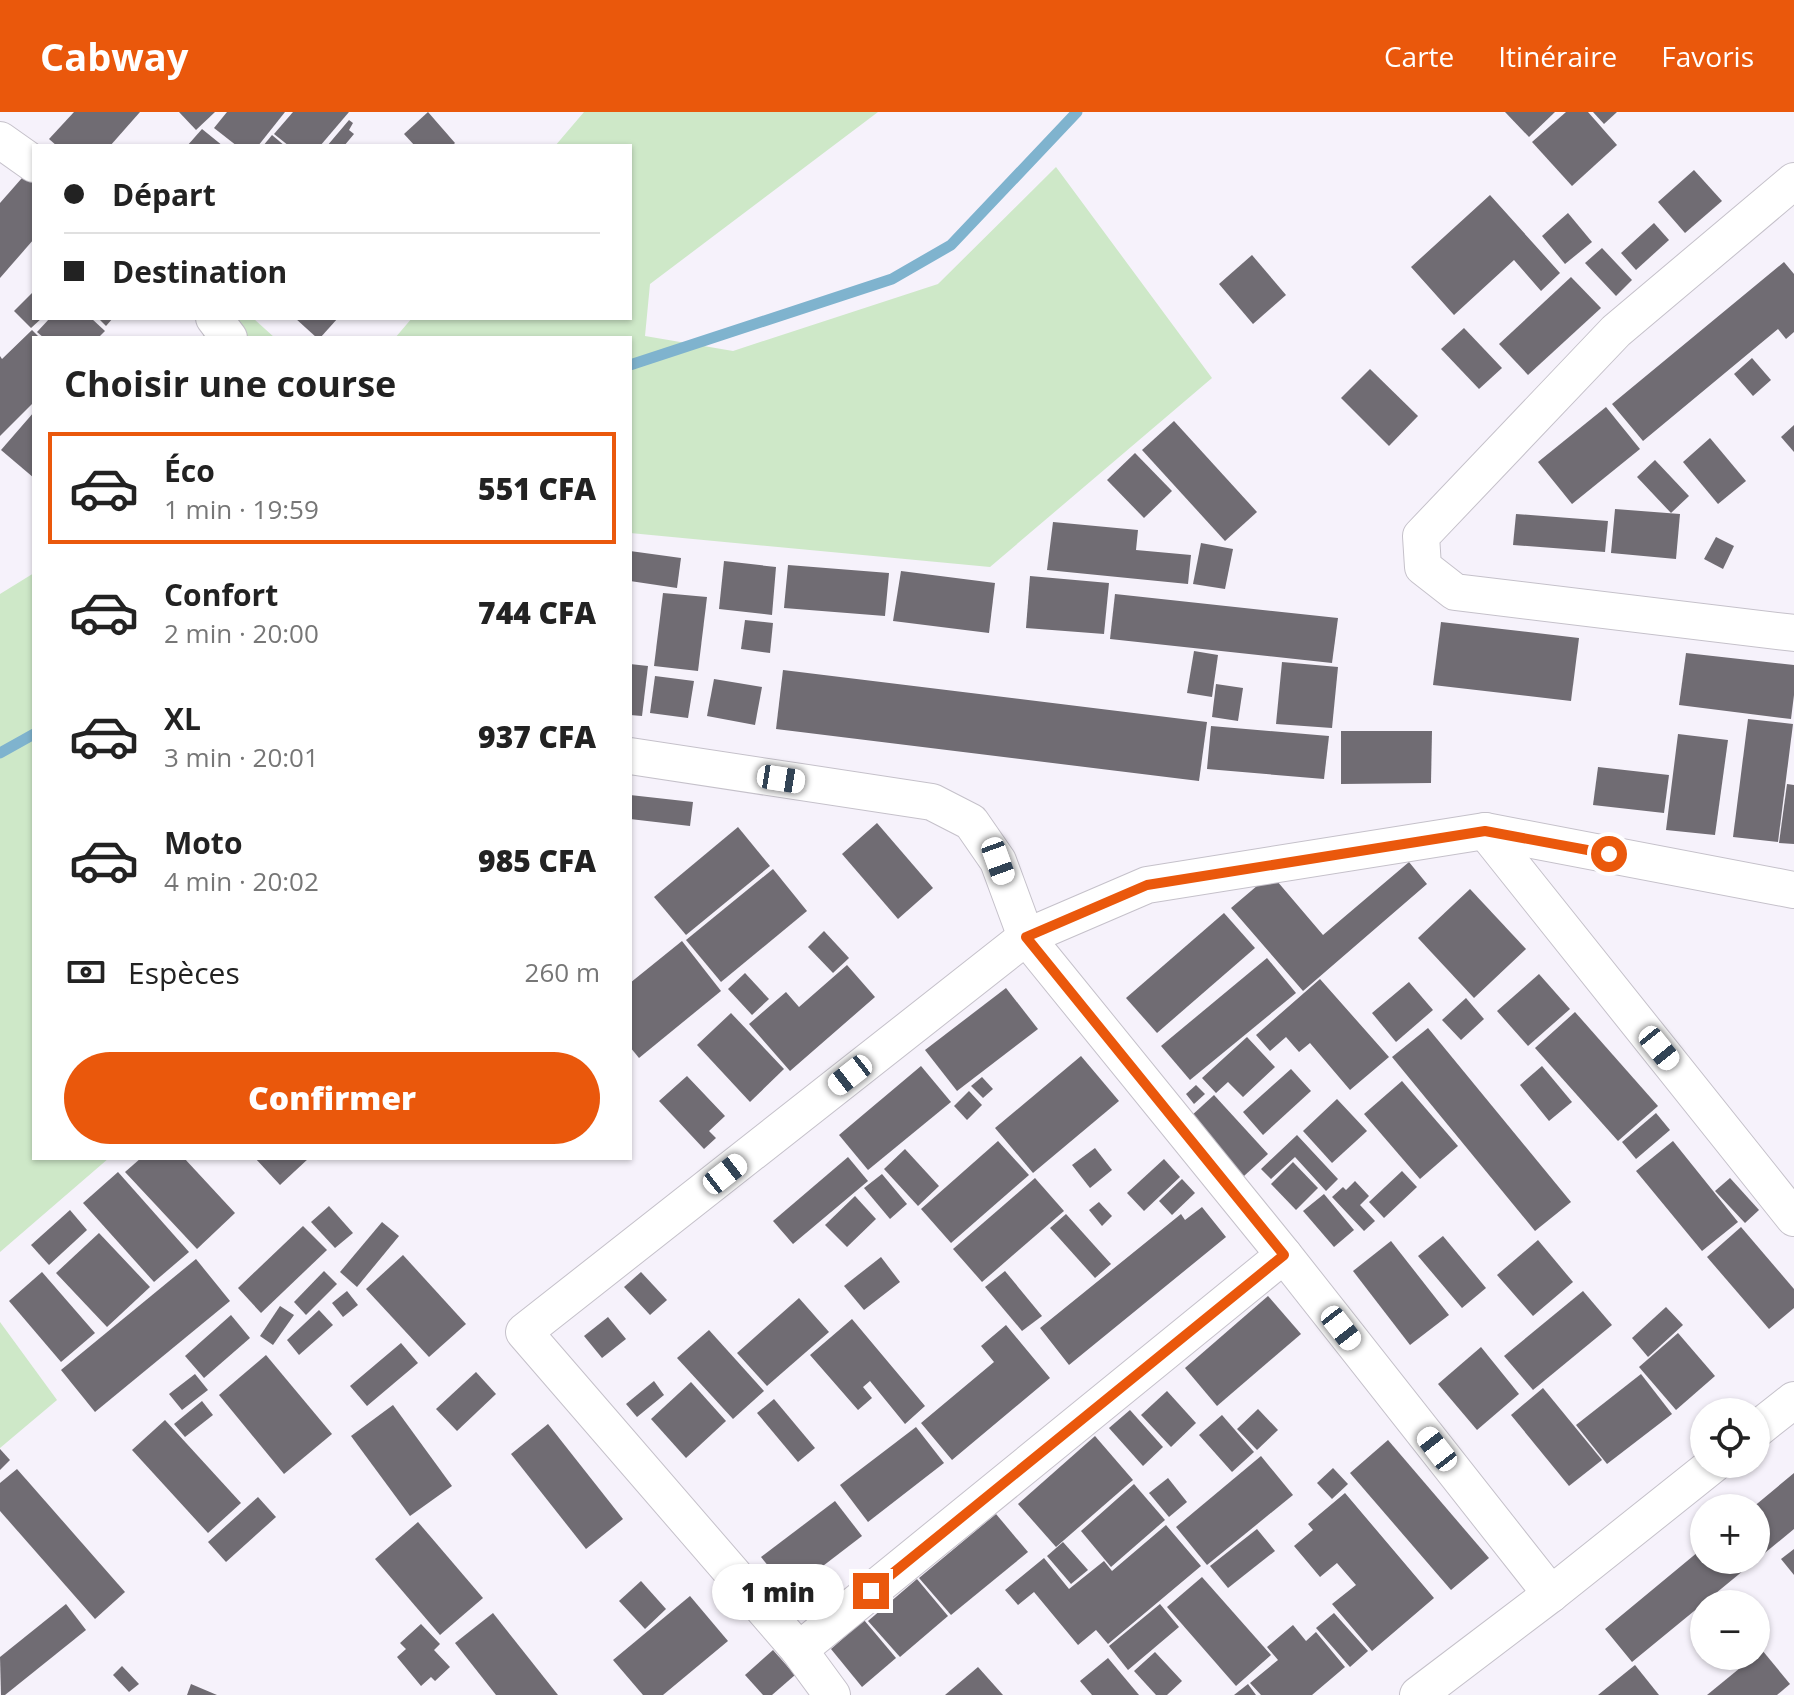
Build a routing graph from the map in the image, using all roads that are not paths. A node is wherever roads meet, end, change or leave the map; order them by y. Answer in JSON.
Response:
{"nodes":[{"id":1,"x":0,"y":140,"type":"edge"},
{"id":2,"x":32,"y":163,"type":"edge"},
{"id":3,"x":1794,"y":181,"type":"edge"},
{"id":4,"x":1794,"y":633,"type":"edge"},
{"id":5,"x":632,"y":756,"type":"edge"},
{"id":6,"x":1485,"y":831,"type":"junction"},
{"id":7,"x":1794,"y":890,"type":"edge"},
{"id":8,"x":1026,"y":937,"type":"junction"},
{"id":9,"x":1794,"y":1218,"type":"edge"},
{"id":10,"x":1284,"y":1255,"type":"junction"},
{"id":11,"x":1794,"y":1400,"type":"edge"},
{"id":12,"x":1770,"y":1419,"type":"edge"},
{"id":13,"x":1696,"y":1478,"type":"edge"},
{"id":14,"x":1551,"y":1594,"type":"junction"},
{"id":15,"x":799,"y":1650,"type":"junction"},
{"id":16,"x":832,"y":1695,"type":"edge"},
{"id":17,"x":1418,"y":1695,"type":"edge"}],
"edges":[{"from":1,"to":2,"type":"street"},
{"from":3,"to":4,"type":"street"},
{"from":5,"to":8,"type":"street"},
{"from":6,"to":7,"type":"street"},
{"from":6,"to":8,"type":"street"},
{"from":6,"to":9,"type":"street"},
{"from":8,"to":10,"type":"street"},
{"from":8,"to":15,"type":"street"},
{"from":10,"to":14,"type":"street"},
{"from":10,"to":15,"type":"street"},
{"from":11,"to":12,"type":"street"},
{"from":13,"to":14,"type":"street"},
{"from":14,"to":17,"type":"street"},
{"from":15,"to":16,"type":"street"}]}
